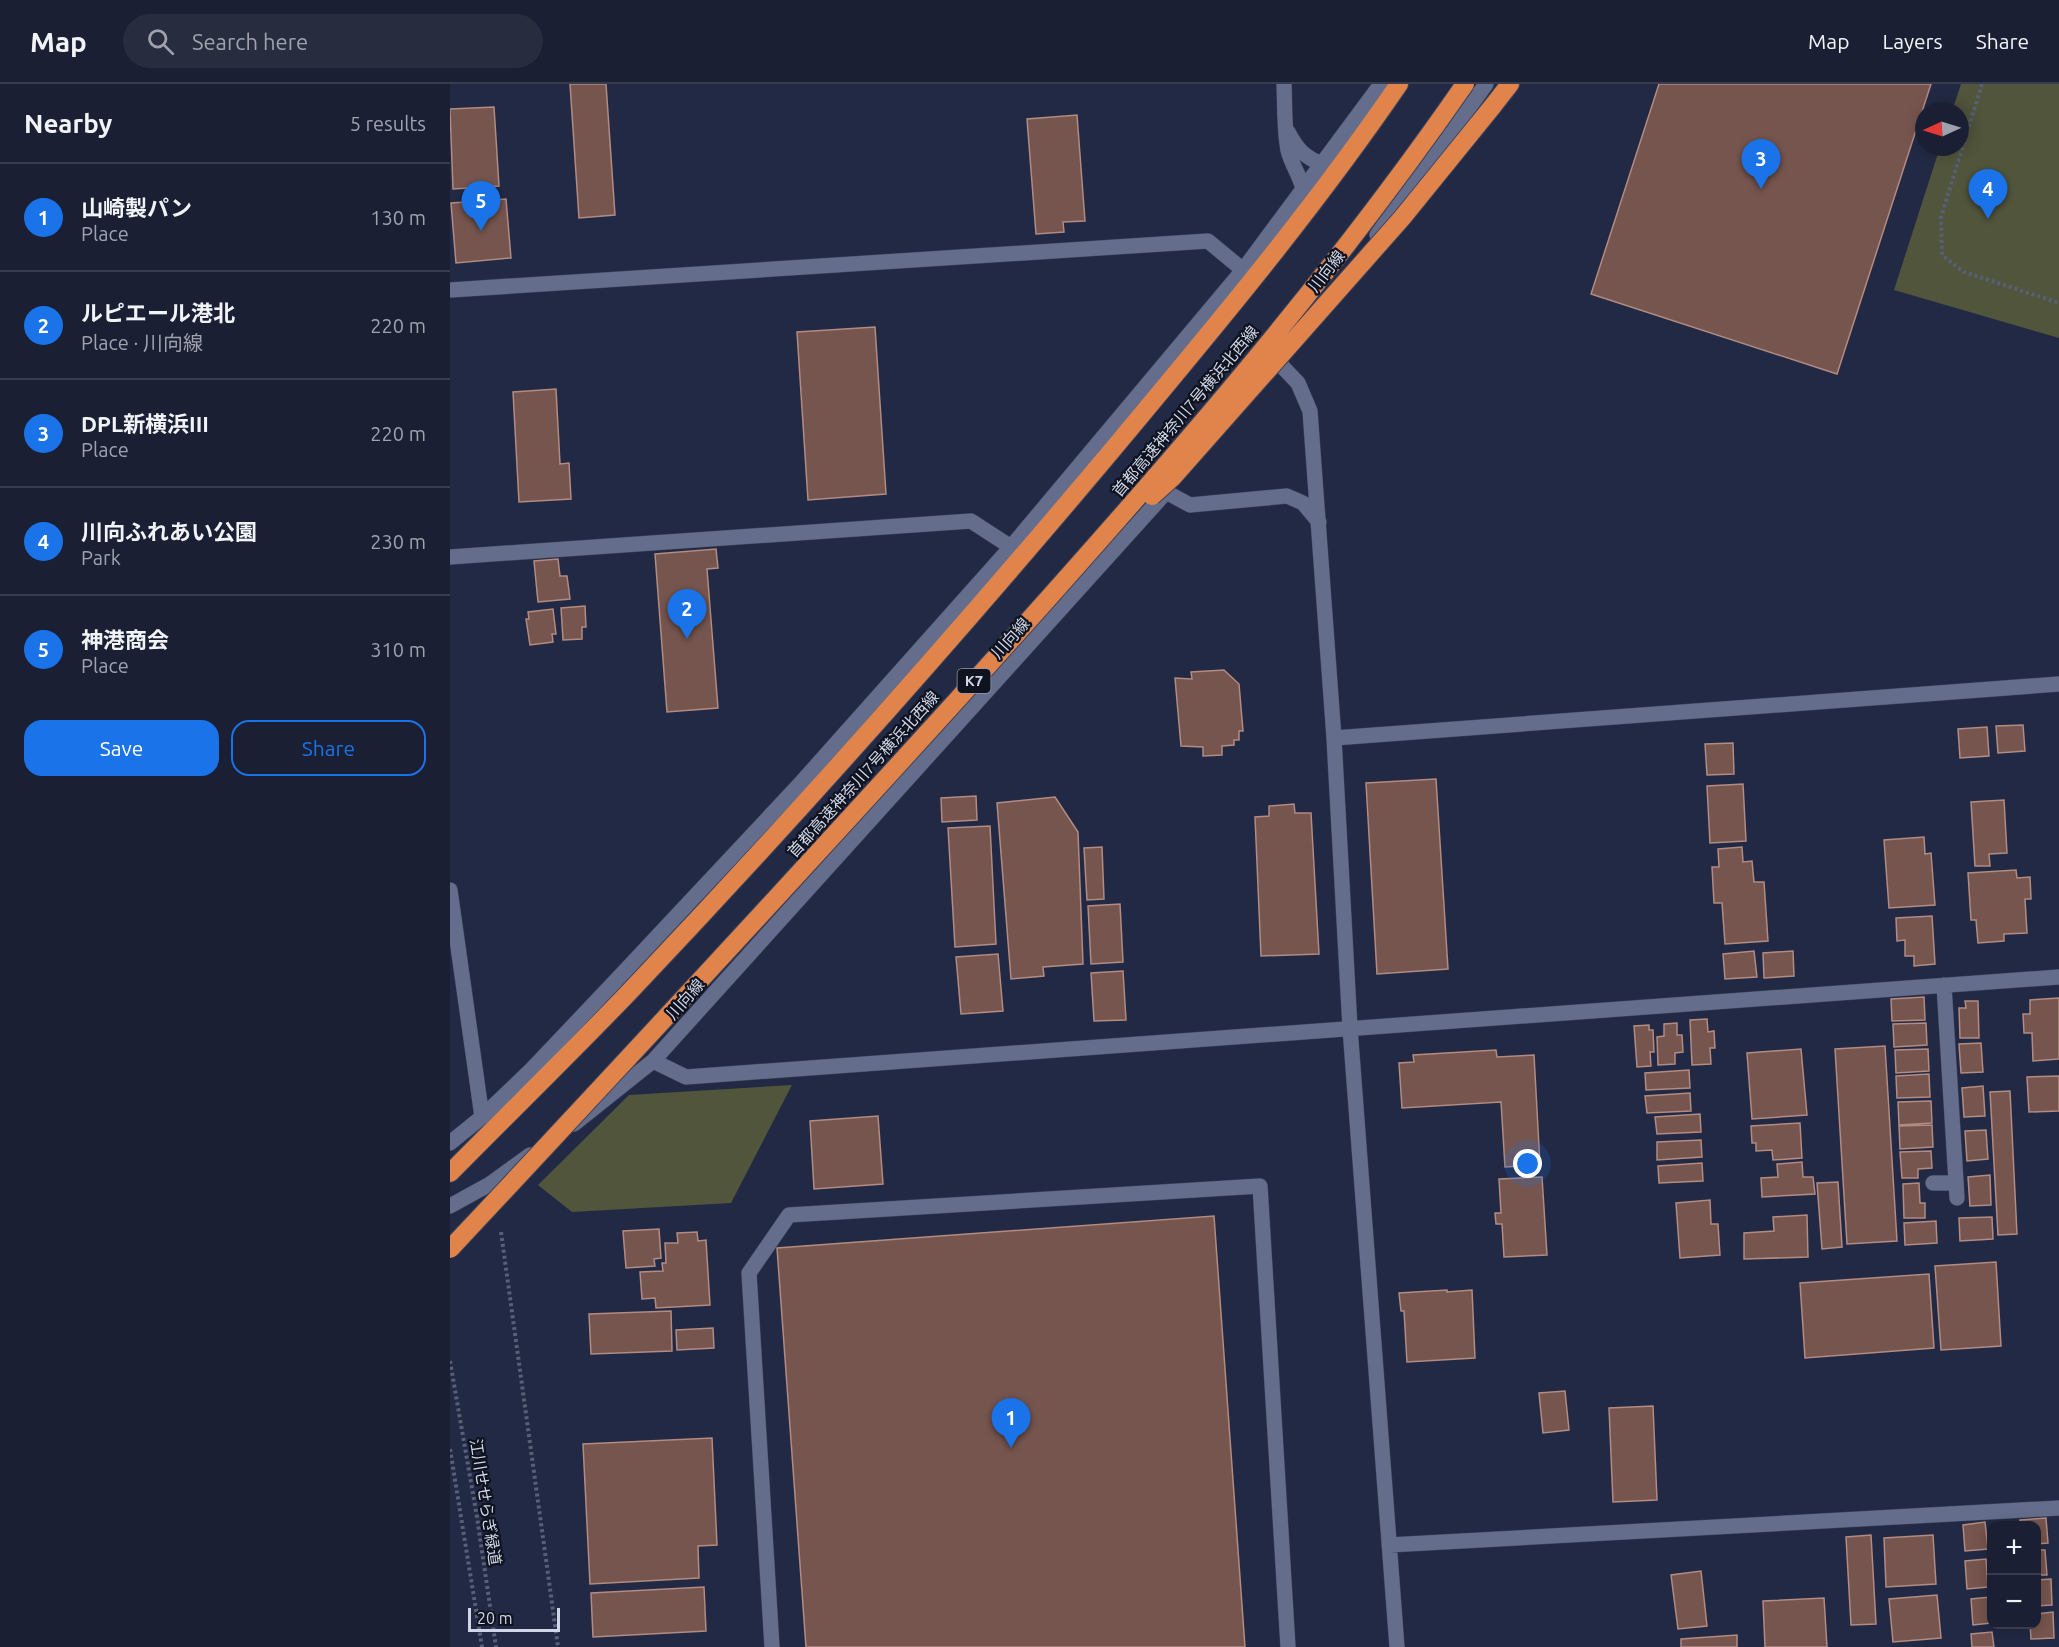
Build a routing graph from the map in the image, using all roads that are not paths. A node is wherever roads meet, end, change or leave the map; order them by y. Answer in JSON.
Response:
{"nodes":[{"id":1,"x":1284,"y":84,"type":"edge"},
{"id":2,"x":1381,"y":84,"type":"edge"},
{"id":3,"x":1399,"y":84,"type":"edge"},
{"id":4,"x":1465,"y":84,"type":"edge"},
{"id":5,"x":1486,"y":84,"type":"edge"},
{"id":6,"x":1510,"y":84,"type":"edge"},
{"id":7,"x":1287,"y":129,"type":"junction"},
{"id":8,"x":1322,"y":165,"type":"junction"},
{"id":9,"x":1304,"y":189,"type":"junction"},
{"id":10,"x":1243,"y":270,"type":"junction"},
{"id":11,"x":450,"y":290,"type":"edge"},
{"id":12,"x":1278,"y":362,"type":"junction"},
{"id":13,"x":1166,"y":492,"type":"junction"},
{"id":14,"x":1319,"y":522,"type":"junction"},
{"id":15,"x":1011,"y":547,"type":"junction"},
{"id":16,"x":1095,"y":547,"type":"junction"},
{"id":17,"x":450,"y":557,"type":"edge"},
{"id":18,"x":2059,"y":684,"type":"edge"},
{"id":19,"x":1334,"y":738,"type":"junction"},
{"id":20,"x":450,"y":890,"type":"edge"},
{"id":21,"x":2059,"y":977,"type":"edge"},
{"id":22,"x":1944,"y":985,"type":"junction"},
{"id":23,"x":1350,"y":1028,"type":"junction"},
{"id":24,"x":653,"y":1061,"type":"junction"},
{"id":25,"x":482,"y":1117,"type":"junction"},
{"id":26,"x":450,"y":1143,"type":"edge"},
{"id":27,"x":450,"y":1173,"type":"edge"},
{"id":28,"x":1933,"y":1183,"type":"dead end"},
{"id":29,"x":450,"y":1206,"type":"edge"},
{"id":30,"x":450,"y":1249,"type":"edge"},
{"id":31,"x":2059,"y":1508,"type":"edge"},
{"id":32,"x":1389,"y":1545,"type":"junction"},
{"id":33,"x":772,"y":1647,"type":"edge"},
{"id":34,"x":1288,"y":1647,"type":"edge"},
{"id":35,"x":1397,"y":1647,"type":"edge"}],
"edges":[{"from":1,"to":7,"type":"street"},
{"from":2,"to":8,"type":"street"},
{"from":3,"to":27,"type":"highway","name":"首都高速神奈川7号横浜北西線"},
{"from":4,"to":16,"type":"highway","name":"首都高速神奈川7号横浜北西線","number":"K7","bridge":true},
{"from":5,"to":12,"type":"street","name":"川向線"},
{"from":6,"to":16,"type":"highway","bridge":true},
{"from":7,"to":8,"type":"street"},
{"from":7,"to":9,"type":"street"},
{"from":8,"to":9,"type":"street"},
{"from":9,"to":10,"type":"street"},
{"from":10,"to":11,"type":"street"},
{"from":10,"to":15,"type":"street"},
{"from":12,"to":13,"type":"street","name":"川向線"},
{"from":12,"to":14,"type":"street"},
{"from":13,"to":14,"type":"street"},
{"from":13,"to":24,"type":"street","name":"川向線"},
{"from":14,"to":19,"type":"street"},
{"from":15,"to":17,"type":"street"},
{"from":15,"to":25,"type":"street"},
{"from":16,"to":30,"type":"highway","name":"首都高速神奈川7号横浜北西線","number":"K7","bridge":true},
{"from":18,"to":19,"type":"street"},
{"from":19,"to":23,"type":"street"},
{"from":20,"to":25,"type":"street"},
{"from":21,"to":22,"type":"street"},
{"from":22,"to":23,"type":"street"},
{"from":22,"to":28,"type":"street"},
{"from":23,"to":24,"type":"street"},
{"from":23,"to":32,"type":"street"},
{"from":24,"to":29,"type":"street","name":"川向線"},
{"from":25,"to":26,"type":"street"},
{"from":31,"to":32,"type":"street"},
{"from":32,"to":35,"type":"street"},
{"from":33,"to":34,"type":"street"}]}
